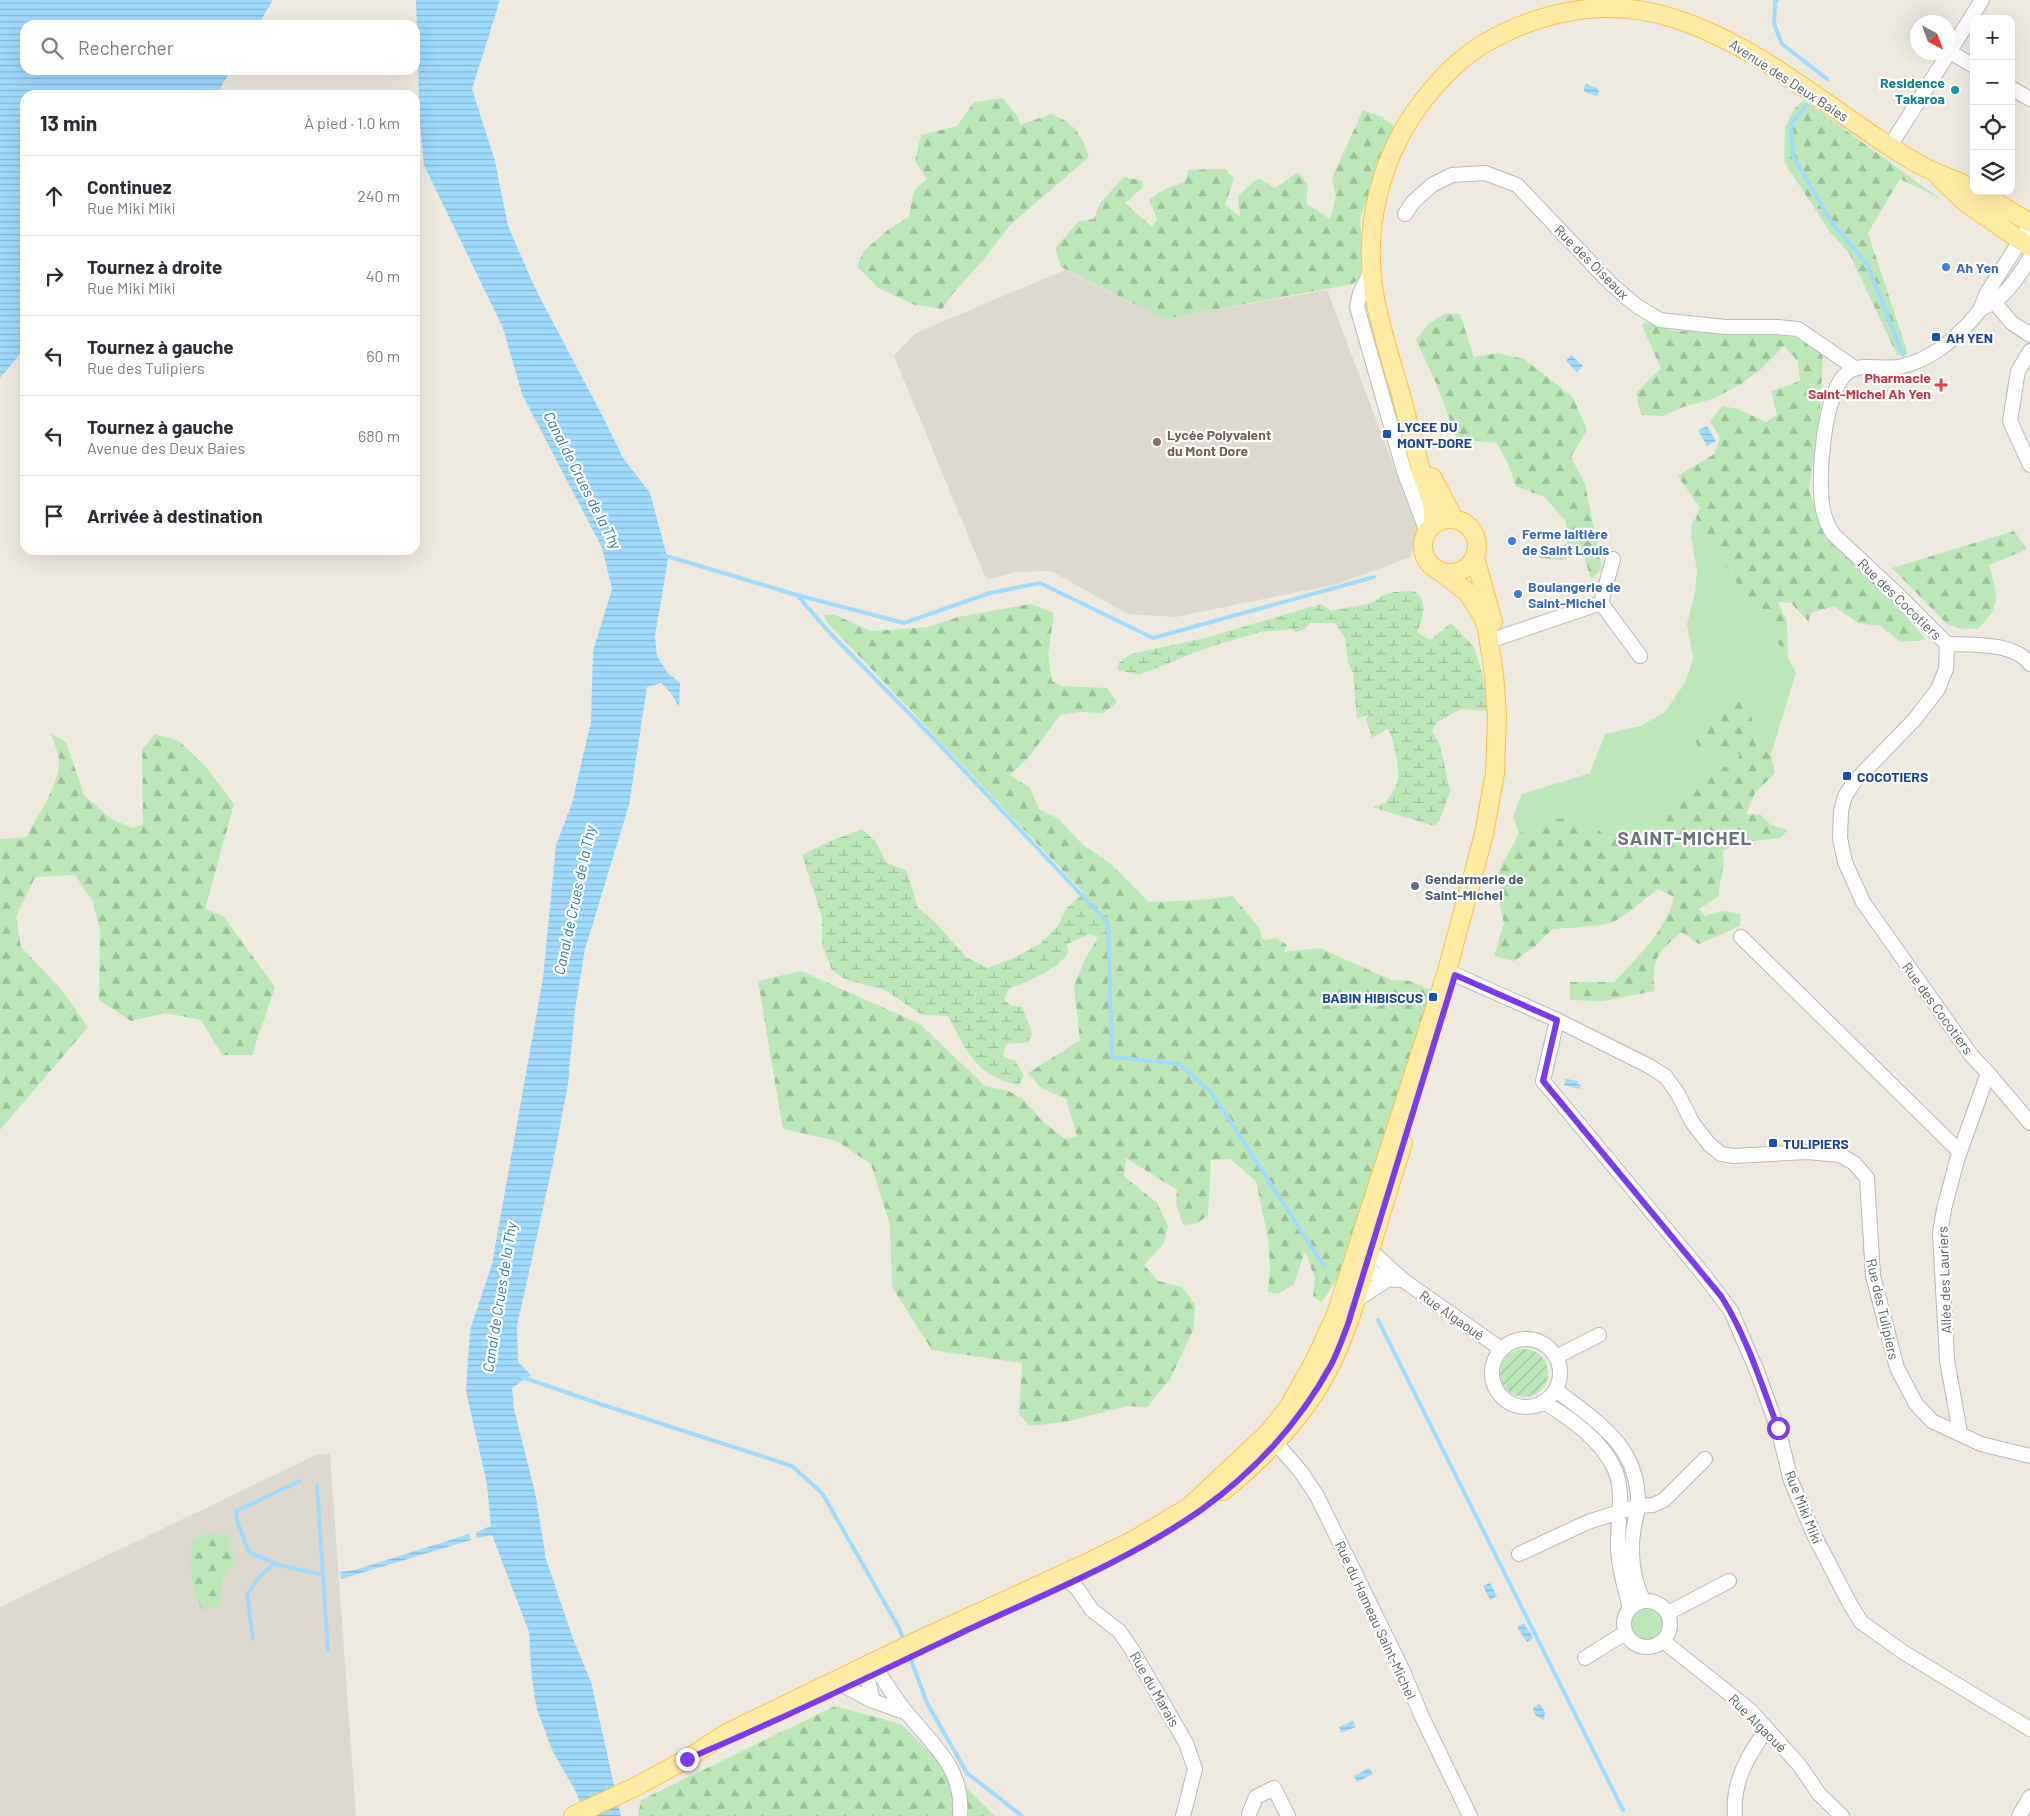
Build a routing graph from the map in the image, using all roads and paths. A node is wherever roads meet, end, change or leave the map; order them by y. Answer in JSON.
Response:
{"nodes":[{"id":1,"x":1982,"y":0,"type":"edge"},
{"id":2,"x":1955,"y":44,"type":"edge"},
{"id":3,"x":1955,"y":55,"type":"edge"},
{"id":4,"x":1945,"y":60,"type":"edge"},
{"id":5,"x":1970,"y":64,"type":"edge"},
{"id":6,"x":2015,"y":90,"type":"edge"},
{"id":7,"x":2030,"y":99,"type":"edge"},
{"id":8,"x":1890,"y":146,"type":"junction"},
{"id":9,"x":1933,"y":172,"type":"junction"},
{"id":10,"x":1970,"y":187,"type":"edge"},
{"id":11,"x":1981,"y":195,"type":"edge"},
{"id":12,"x":1405,"y":214,"type":"dead end"},
{"id":13,"x":2028,"y":234,"type":"edge"},
{"id":14,"x":2030,"y":258,"type":"edge"},
{"id":15,"x":1372,"y":269,"type":"junction"},
{"id":16,"x":1994,"y":302,"type":"junction"},
{"id":17,"x":1980,"y":310,"type":"junction"},
{"id":18,"x":2030,"y":335,"type":"edge"},
{"id":19,"x":2030,"y":351,"type":"edge"},
{"id":20,"x":1855,"y":368,"type":"junction"},
{"id":21,"x":1397,"y":383,"type":"junction"},
{"id":22,"x":2030,"y":465,"type":"edge"},
{"id":23,"x":1454,"y":519,"type":"junction"},
{"id":24,"x":1430,"y":528,"type":"junction"},
{"id":25,"x":1475,"y":558,"type":"junction"},
{"id":26,"x":1614,"y":559,"type":"dead end"},
{"id":27,"x":1441,"y":572,"type":"junction"},
{"id":28,"x":1601,"y":603,"type":"junction"},
{"id":29,"x":1498,"y":638,"type":"junction"},
{"id":30,"x":1946,"y":644,"type":"junction"},
{"id":31,"x":1640,"y":656,"type":"dead end"},
{"id":32,"x":2030,"y":664,"type":"edge"},
{"id":33,"x":1741,"y":937,"type":"dead end"},
{"id":34,"x":1451,"y":973,"type":"junction"},
{"id":35,"x":1557,"y":1020,"type":"junction"},
{"id":36,"x":1988,"y":1073,"type":"junction"},
{"id":37,"x":2030,"y":1123,"type":"edge"},
{"id":38,"x":1960,"y":1152,"type":"junction"},
{"id":39,"x":1378,"y":1179,"type":"junction"},
{"id":40,"x":1368,"y":1257,"type":"junction"},
{"id":41,"x":1387,"y":1280,"type":"junction"},
{"id":42,"x":1403,"y":1280,"type":"junction"},
{"id":43,"x":1356,"y":1300,"type":"junction"},
{"id":44,"x":1599,"y":1335,"type":"dead end"},
{"id":45,"x":1501,"y":1349,"type":"junction"},
{"id":46,"x":1556,"y":1357,"type":"junction"},
{"id":47,"x":1556,"y":1390,"type":"junction"},
{"id":48,"x":1544,"y":1402,"type":"junction"},
{"id":49,"x":1960,"y":1433,"type":"junction"},
{"id":50,"x":1272,"y":1438,"type":"junction"},
{"id":51,"x":2030,"y":1456,"type":"edge"},
{"id":52,"x":1704,"y":1459,"type":"dead end"},
{"id":53,"x":1638,"y":1506,"type":"junction"},
{"id":54,"x":1619,"y":1512,"type":"junction"},
{"id":55,"x":1519,"y":1554,"type":"dead end"},
{"id":56,"x":1729,"y":1581,"type":"dead end"},
{"id":57,"x":1070,"y":1582,"type":"junction"},
{"id":58,"x":1643,"y":1600,"type":"junction"},
{"id":59,"x":1630,"y":1607,"type":"junction"},
{"id":60,"x":1668,"y":1613,"type":"junction"},
{"id":61,"x":1625,"y":1633,"type":"junction"},
{"id":62,"x":1663,"y":1641,"type":"junction"},
{"id":63,"x":920,"y":1646,"type":"junction"},
{"id":64,"x":1585,"y":1658,"type":"dead end"},
{"id":65,"x":880,"y":1666,"type":"junction"},
{"id":66,"x":846,"y":1687,"type":"junction"},
{"id":67,"x":872,"y":1701,"type":"junction"},
{"id":68,"x":907,"y":1713,"type":"junction"},
{"id":69,"x":1767,"y":1729,"type":"junction"},
{"id":70,"x":2030,"y":1729,"type":"edge"},
{"id":71,"x":687,"y":1759,"type":"junction"},
{"id":72,"x":2030,"y":1797,"type":"edge"},
{"id":73,"x":1248,"y":1814,"type":"dead end"},
{"id":74,"x":575,"y":1815,"type":"edge"},
{"id":75,"x":960,"y":1816,"type":"edge"},
{"id":76,"x":1183,"y":1816,"type":"edge"},
{"id":77,"x":1288,"y":1816,"type":"edge"},
{"id":78,"x":1470,"y":1816,"type":"edge"},
{"id":79,"x":1735,"y":1816,"type":"edge"},
{"id":80,"x":1842,"y":1816,"type":"edge"},
{"id":81,"x":2019,"y":1816,"type":"edge"}],
"edges":[{"from":1,"to":2,"type":"street"},
{"from":3,"to":5,"type":"street"},
{"from":4,"to":8,"type":"street"},
{"from":6,"to":7,"type":"street"},
{"from":8,"to":9,"type":"main road","name":"Avenue des Deux Baies"},
{"from":8,"to":15,"type":"main road","name":"Avenue des Deux Baies"},
{"from":9,"to":10,"type":"main road","name":"Avenue des Deux Baies"},
{"from":9,"to":13,"type":"main road","name":"Avenue des Deux Baies"},
{"from":11,"to":13,"type":"main road","name":"Avenue des Deux Baies"},
{"from":12,"to":20,"type":"street","name":"Rue des Oiseaux"},
{"from":13,"to":17,"type":"street"},
{"from":14,"to":16,"type":"street"},
{"from":15,"to":21,"type":"main road","name":"Avenue des Deux Baies"},
{"from":15,"to":24,"type":"street"},
{"from":16,"to":17,"type":"street"},
{"from":16,"to":18,"type":"street"},
{"from":17,"to":20,"type":"street"},
{"from":19,"to":22,"type":"street"},
{"from":20,"to":30,"type":"street","name":"Rue des Cocotiers"},
{"from":21,"to":23,"type":"main road","name":"Avenue des Deux Baies"},
{"from":21,"to":24,"type":"main road","name":"Avenue des Deux Baies"},
{"from":23,"to":24,"type":"main road"},
{"from":23,"to":25,"type":"main road","name":"Avenue des Deux Baies"},
{"from":24,"to":27,"type":"main road","name":"Avenue des Deux Baies"},
{"from":25,"to":27,"type":"main road"},
{"from":25,"to":29,"type":"main road","name":"Avenue des Deux Baies"},
{"from":26,"to":28,"type":"street"},
{"from":27,"to":34,"type":"main road","name":"Avenue des Deux Baies"},
{"from":28,"to":29,"type":"street"},
{"from":28,"to":31,"type":"street"},
{"from":29,"to":34,"type":"main road","name":"Avenue des Deux Baies"},
{"from":30,"to":32,"type":"street"},
{"from":30,"to":36,"type":"street","name":"Rue des Cocotiers"},
{"from":33,"to":38,"type":"street"},
{"from":34,"to":35,"type":"street","name":"Rue des Tulipiers"},
{"from":34,"to":39,"type":"main road","name":"Avenue des Deux Baies"},
{"from":34,"to":40,"type":"main road","name":"Avenue des Deux Baies"},
{"from":35,"to":49,"type":"street","name":"Rue des Tulipiers"},
{"from":35,"to":70,"type":"street","name":"Rue Miki Miki"},
{"from":36,"to":37,"type":"street","name":"Rue des Cocotiers"},
{"from":36,"to":38,"type":"street","name":"Allée des Lauriers"},
{"from":38,"to":49,"type":"street","name":"Allée des Lauriers"},
{"from":39,"to":40,"type":"street"},
{"from":39,"to":50,"type":"main road","name":"Avenue des Deux Baies"},
{"from":40,"to":41,"type":"street"},
{"from":40,"to":42,"type":"street","name":"Rue Algaoué"},
{"from":40,"to":43,"type":"main road","name":"Avenue des Deux Baies"},
{"from":41,"to":42,"type":"street"},
{"from":41,"to":43,"type":"street"},
{"from":42,"to":45,"type":"street","name":"Rue Algaoué"},
{"from":43,"to":50,"type":"main road","name":"Avenue des Deux Baies"},
{"from":44,"to":46,"type":"street"},
{"from":45,"to":46,"type":"street"},
{"from":45,"to":48,"type":"street"},
{"from":46,"to":47,"type":"street"},
{"from":47,"to":48,"type":"street"},
{"from":47,"to":53,"type":"street"},
{"from":48,"to":54,"type":"street"},
{"from":49,"to":51,"type":"street","name":"Rue des Tulipiers"},
{"from":50,"to":57,"type":"main road","name":"Avenue des Deux Baies"},
{"from":50,"to":63,"type":"main road","name":"Avenue des Deux Baies"},
{"from":50,"to":78,"type":"street","name":"Rue du Hameau Saint-Michel"},
{"from":52,"to":53,"type":"street"},
{"from":53,"to":54,"type":"street"},
{"from":53,"to":58,"type":"street"},
{"from":54,"to":55,"type":"street"},
{"from":54,"to":59,"type":"street"},
{"from":56,"to":60,"type":"street"},
{"from":57,"to":63,"type":"main road","name":"Avenue des Deux Baies"},
{"from":57,"to":76,"type":"street","name":"Rue du Marais"},
{"from":58,"to":59,"type":"street"},
{"from":58,"to":60,"type":"street"},
{"from":59,"to":61,"type":"street"},
{"from":60,"to":62,"type":"street"},
{"from":61,"to":62,"type":"street"},
{"from":61,"to":64,"type":"street"},
{"from":62,"to":69,"type":"street","name":"Rue Algaoué"},
{"from":63,"to":65,"type":"main road","name":"Avenue des Deux Baies"},
{"from":65,"to":66,"type":"main road","name":"Avenue des Deux Baies"},
{"from":65,"to":67,"type":"street"},
{"from":65,"to":68,"type":"street"},
{"from":65,"to":71,"type":"main road","name":"Avenue des Deux Baies"},
{"from":66,"to":67,"type":"street"},
{"from":66,"to":71,"type":"main road","name":"Avenue des Deux Baies"},
{"from":67,"to":68,"type":"street"},
{"from":68,"to":75,"type":"street"},
{"from":69,"to":79,"type":"street"},
{"from":69,"to":80,"type":"street","name":"Rue Algaoué"},
{"from":71,"to":74,"type":"main road"},
{"from":72,"to":81,"type":"street"},
{"from":73,"to":77,"type":"street"}]}
